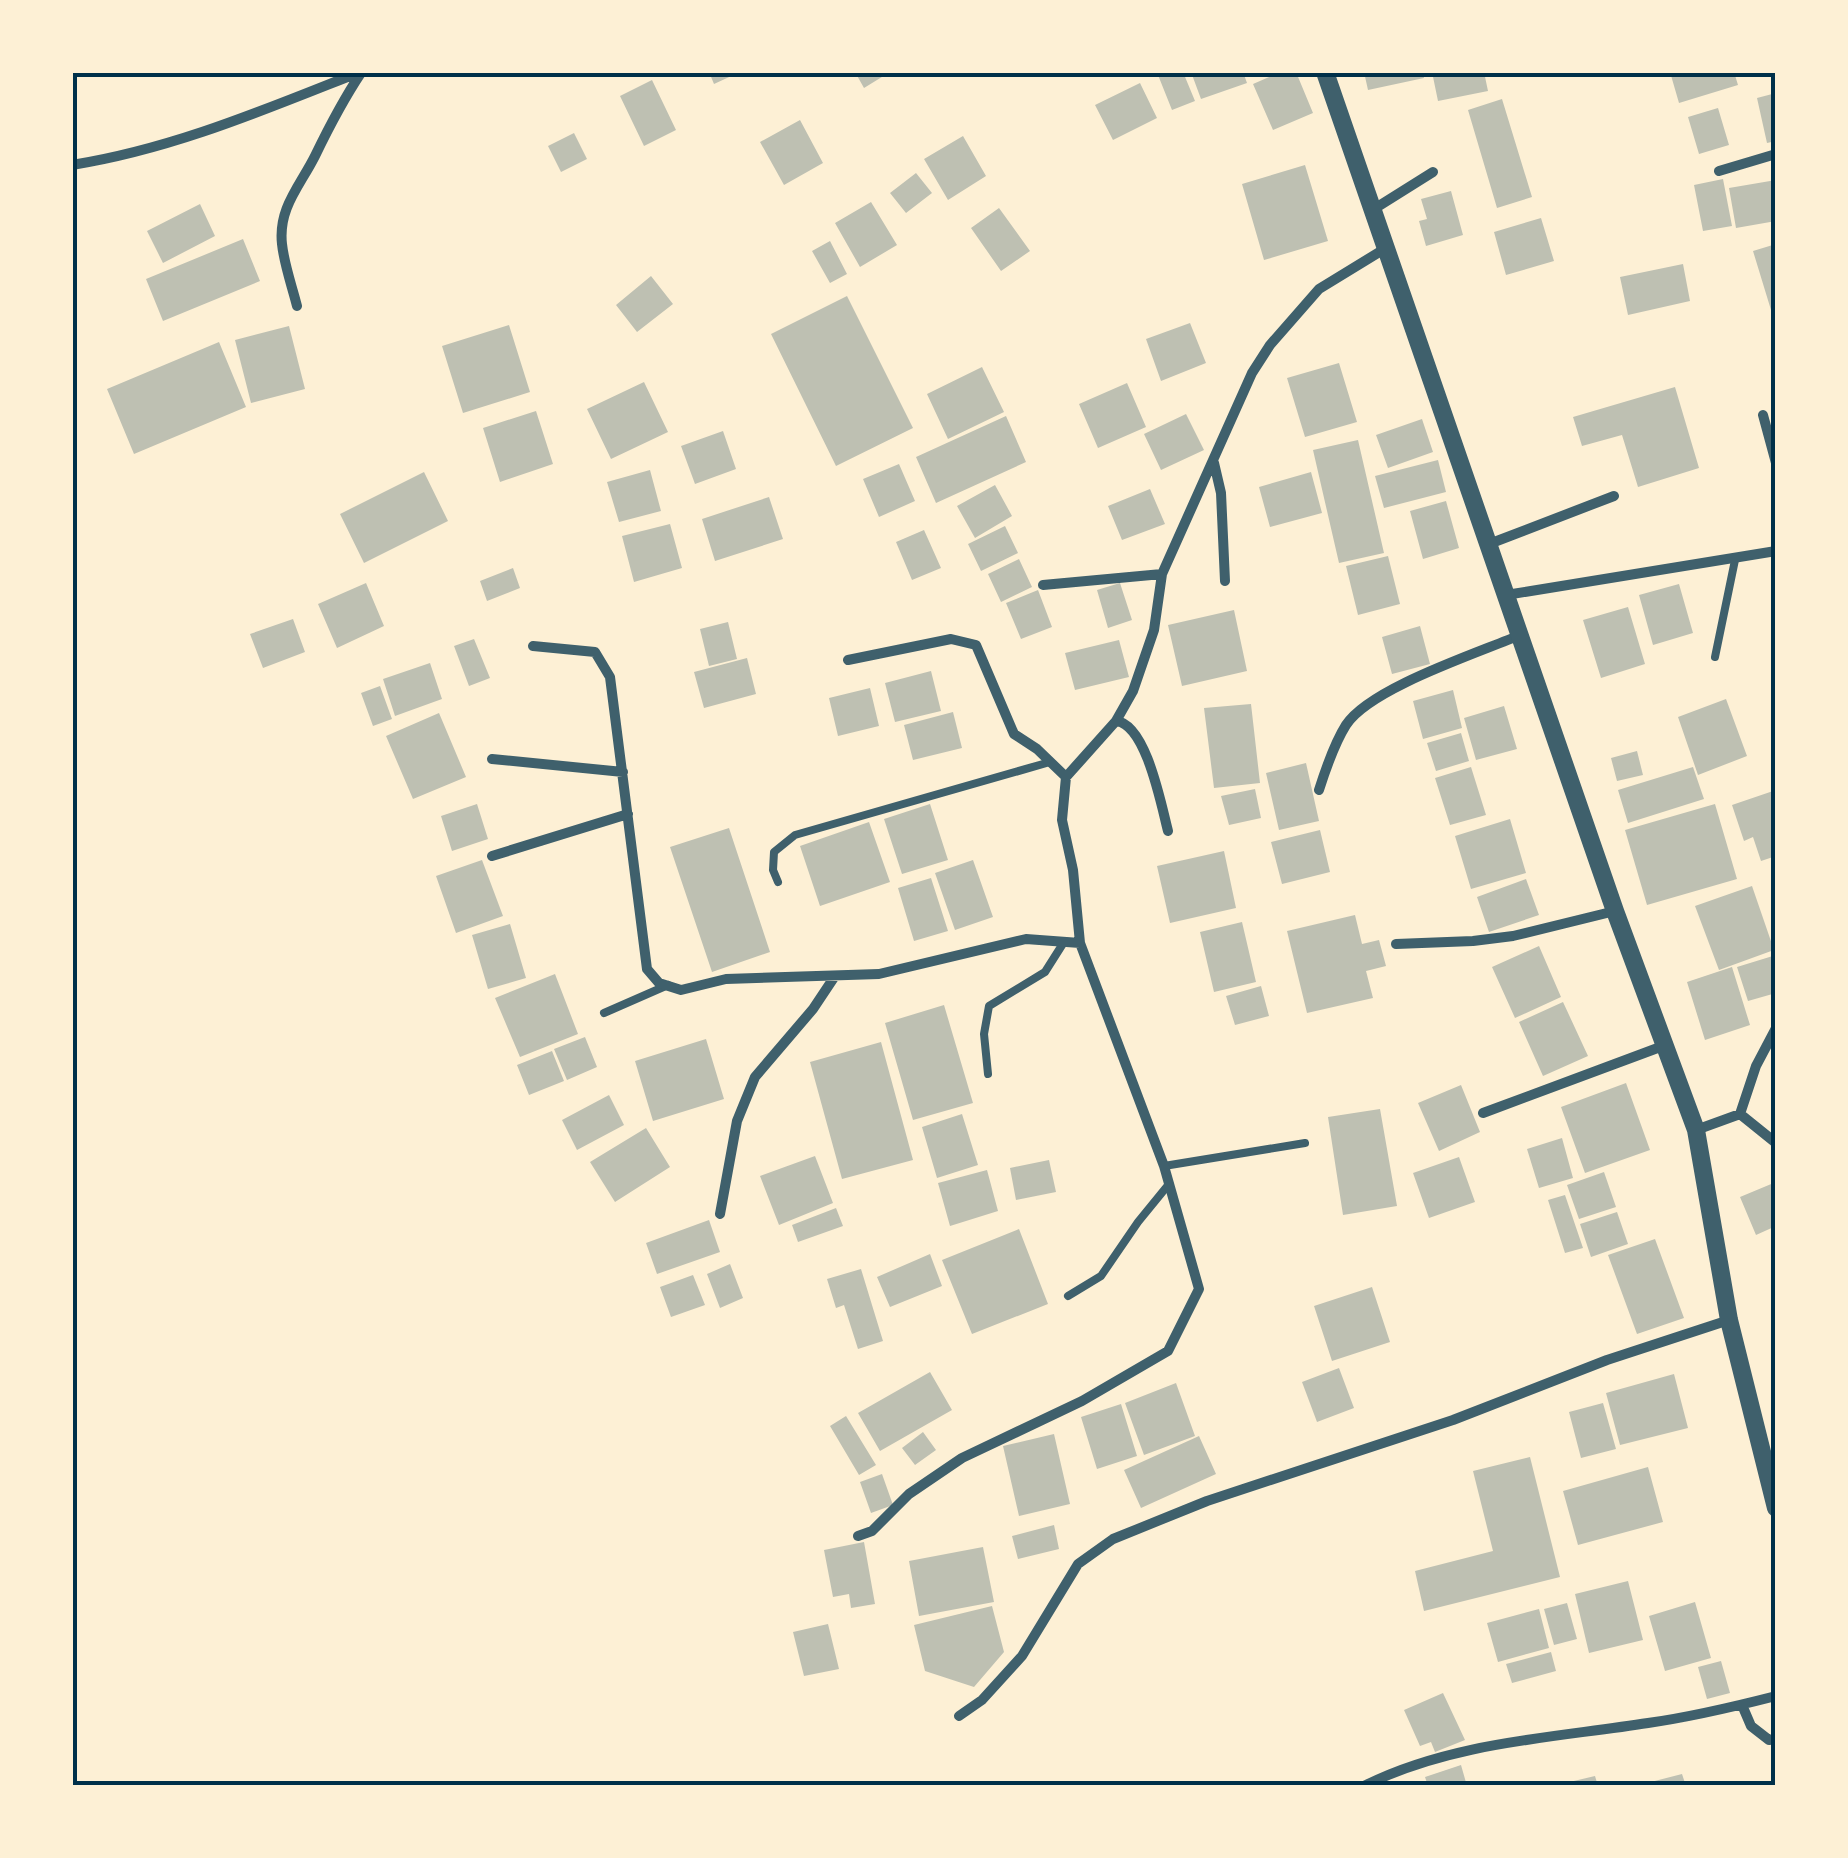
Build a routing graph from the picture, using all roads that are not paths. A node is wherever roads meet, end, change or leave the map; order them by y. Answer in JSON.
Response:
{"nodes":[{"id":1,"x":361,"y":72,"type":"edge"},
{"id":2,"x":1326,"y":72,"type":"edge"},
{"id":3,"x":1776,"y":154,"type":"edge"},
{"id":4,"x":72,"y":165,"type":"edge"},
{"id":5,"x":1719,"y":171,"type":"dead end"},
{"id":6,"x":1434,"y":172,"type":"dead end"},
{"id":7,"x":1374,"y":209,"type":"junction"},
{"id":8,"x":1387,"y":248,"type":"junction"},
{"id":9,"x":297,"y":306,"type":"dead end"},
{"id":10,"x":1763,"y":415,"type":"dead end"},
{"id":11,"x":1213,"y":463,"type":"junction"},
{"id":12,"x":1776,"y":463,"type":"edge"},
{"id":13,"x":1614,"y":496,"type":"dead end"},
{"id":14,"x":1489,"y":544,"type":"junction"},
{"id":15,"x":1776,"y":551,"type":"edge"},
{"id":16,"x":1735,"y":560,"type":"junction"},
{"id":17,"x":1162,"y":574,"type":"junction"},
{"id":18,"x":1225,"y":582,"type":"dead end"},
{"id":19,"x":1043,"y":585,"type":"dead end"},
{"id":20,"x":1506,"y":594,"type":"junction"},
{"id":21,"x":1520,"y":635,"type":"junction"},
{"id":22,"x":534,"y":646,"type":"dead end"},
{"id":23,"x":1714,"y":657,"type":"dead end"},
{"id":24,"x":848,"y":660,"type":"dead end"},
{"id":25,"x":1116,"y":721,"type":"junction"},
{"id":26,"x":492,"y":759,"type":"dead end"},
{"id":27,"x":1050,"y":762,"type":"junction"},
{"id":28,"x":623,"y":772,"type":"junction"},
{"id":29,"x":1066,"y":777,"type":"junction"},
{"id":30,"x":1320,"y":790,"type":"dead end"},
{"id":31,"x":628,"y":814,"type":"junction"},
{"id":32,"x":1168,"y":831,"type":"dead end"},
{"id":33,"x":492,"y":856,"type":"dead end"},
{"id":34,"x":778,"y":882,"type":"dead end"},
{"id":35,"x":1614,"y":911,"type":"junction"},
{"id":36,"x":1064,"y":942,"type":"junction"},
{"id":37,"x":1080,"y":943,"type":"junction"},
{"id":38,"x":1396,"y":944,"type":"dead end"},
{"id":39,"x":834,"y":976,"type":"junction"},
{"id":40,"x":668,"y":986,"type":"junction"},
{"id":41,"x":604,"y":1014,"type":"dead end"},
{"id":42,"x":1776,"y":1028,"type":"edge"},
{"id":43,"x":1662,"y":1046,"type":"junction"},
{"id":44,"x":988,"y":1074,"type":"dead end"},
{"id":45,"x":1483,"y":1113,"type":"dead end"},
{"id":46,"x":1740,"y":1114,"type":"junction"},
{"id":47,"x":1696,"y":1130,"type":"junction"},
{"id":48,"x":1306,"y":1143,"type":"dead end"},
{"id":49,"x":1776,"y":1143,"type":"edge"},
{"id":50,"x":1164,"y":1166,"type":"junction"},
{"id":51,"x":1169,"y":1184,"type":"junction"},
{"id":52,"x":720,"y":1214,"type":"dead end"},
{"id":53,"x":1068,"y":1296,"type":"dead end"},
{"id":54,"x":1729,"y":1320,"type":"junction"},
{"id":55,"x":1776,"y":1508,"type":"edge"},
{"id":56,"x":858,"y":1536,"type":"dead end"},
{"id":57,"x":1776,"y":1696,"type":"edge"},
{"id":58,"x":1742,"y":1705,"type":"junction"},
{"id":59,"x":959,"y":1716,"type":"dead end"},
{"id":60,"x":1776,"y":1738,"type":"edge"},
{"id":61,"x":1364,"y":1786,"type":"edge"}],
"edges":[{"from":1,"to":4,"type":"street"},
{"from":1,"to":9,"type":"street"},
{"from":2,"to":7,"type":"street"},
{"from":3,"to":5,"type":"street"},
{"from":6,"to":7,"type":"street"},
{"from":7,"to":8,"type":"street"},
{"from":8,"to":11,"type":"street"},
{"from":8,"to":14,"type":"street"},
{"from":10,"to":12,"type":"street"},
{"from":11,"to":17,"type":"street"},
{"from":11,"to":18,"type":"street"},
{"from":13,"to":14,"type":"street"},
{"from":14,"to":20,"type":"street"},
{"from":15,"to":16,"type":"street"},
{"from":16,"to":20,"type":"street"},
{"from":16,"to":23,"type":"lane"},
{"from":17,"to":19,"type":"street"},
{"from":17,"to":25,"type":"street"},
{"from":20,"to":21,"type":"street"},
{"from":21,"to":30,"type":"street"},
{"from":21,"to":35,"type":"street"},
{"from":22,"to":28,"type":"street"},
{"from":24,"to":27,"type":"street"},
{"from":25,"to":29,"type":"street"},
{"from":25,"to":32,"type":"street"},
{"from":26,"to":28,"type":"street"},
{"from":27,"to":29,"type":"street"},
{"from":27,"to":34,"type":"lane"},
{"from":28,"to":31,"type":"street"},
{"from":29,"to":37,"type":"street"},
{"from":31,"to":33,"type":"street"},
{"from":31,"to":40,"type":"street"},
{"from":35,"to":38,"type":"street"},
{"from":35,"to":43,"type":"street"},
{"from":36,"to":37,"type":"street"},
{"from":36,"to":39,"type":"street"},
{"from":36,"to":44,"type":"lane"},
{"from":37,"to":50,"type":"street"},
{"from":39,"to":40,"type":"street"},
{"from":39,"to":52,"type":"street"},
{"from":40,"to":41,"type":"lane"},
{"from":42,"to":46,"type":"street"},
{"from":43,"to":45,"type":"street"},
{"from":43,"to":47,"type":"street"},
{"from":46,"to":47,"type":"street"},
{"from":46,"to":49,"type":"street"},
{"from":47,"to":54,"type":"street"},
{"from":48,"to":50,"type":"lane"},
{"from":50,"to":51,"type":"street"},
{"from":51,"to":53,"type":"lane"},
{"from":51,"to":56,"type":"street"},
{"from":54,"to":55,"type":"street"},
{"from":54,"to":59,"type":"street"},
{"from":57,"to":58,"type":"street"},
{"from":58,"to":60,"type":"street"},
{"from":58,"to":61,"type":"street"}]}
